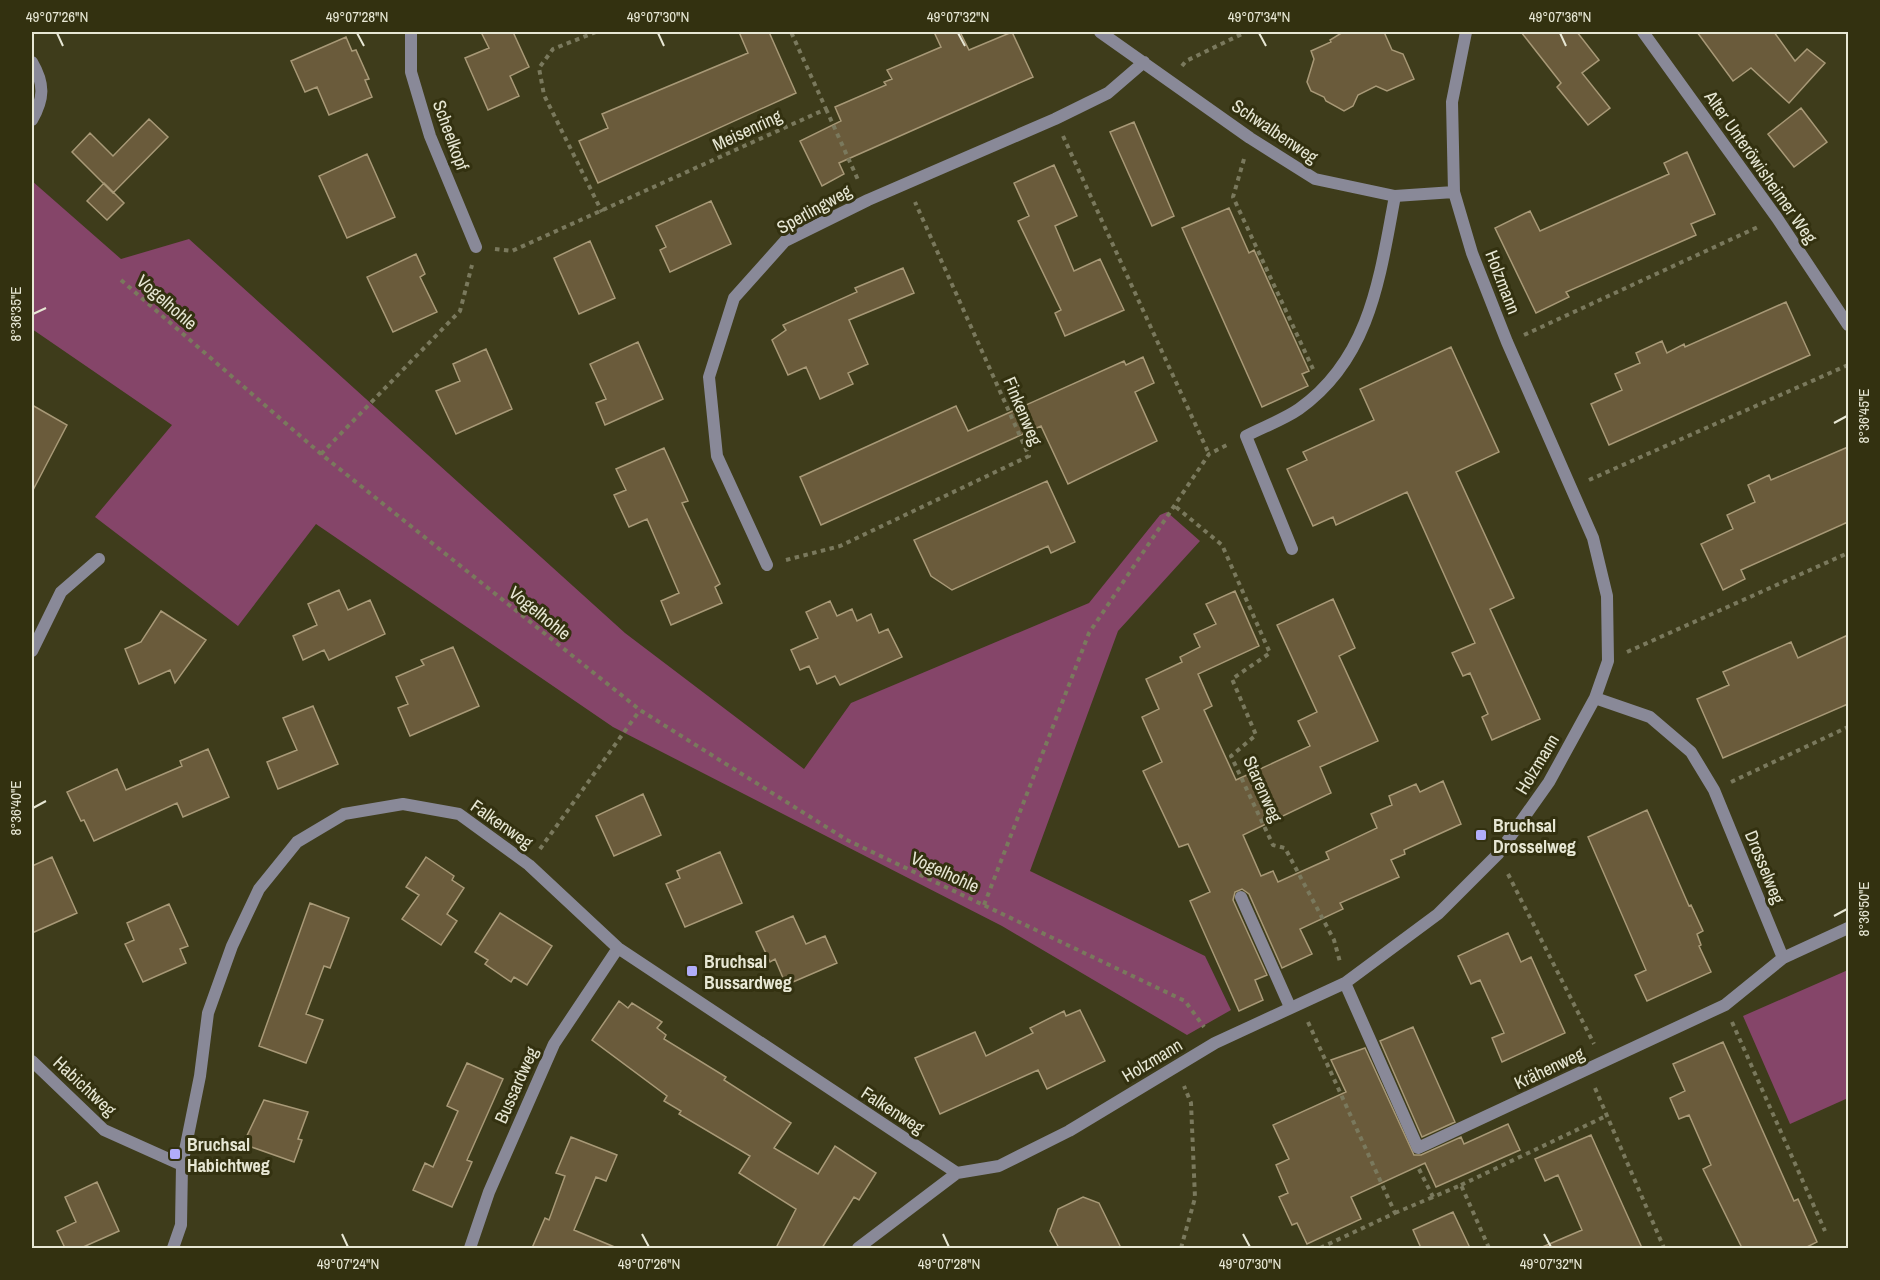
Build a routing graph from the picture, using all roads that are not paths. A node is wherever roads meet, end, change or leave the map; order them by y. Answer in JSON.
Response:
{"nodes":[{"id":1,"x":411,"y":32,"type":"edge"},
{"id":2,"x":1100,"y":32,"type":"edge"},
{"id":3,"x":1466,"y":32,"type":"edge"},
{"id":4,"x":1643,"y":32,"type":"edge"},
{"id":5,"x":32,"y":62,"type":"edge"},
{"id":6,"x":1144,"y":62,"type":"junction"},
{"id":7,"x":32,"y":120,"type":"edge"},
{"id":8,"x":1454,"y":192,"type":"junction"},
{"id":9,"x":1395,"y":196,"type":"junction"},
{"id":10,"x":476,"y":247,"type":"road end"},
{"id":11,"x":1848,"y":325,"type":"edge"},
{"id":12,"x":1292,"y":549,"type":"dead end"},
{"id":13,"x":99,"y":559,"type":"dead end"},
{"id":14,"x":767,"y":565,"type":"road end"},
{"id":15,"x":32,"y":651,"type":"edge"},
{"id":16,"x":1595,"y":698,"type":"junction"},
{"id":17,"x":1241,"y":897,"type":"dead end"},
{"id":18,"x":1848,"y":928,"type":"edge"},
{"id":19,"x":618,"y":948,"type":"junction"},
{"id":20,"x":1783,"y":958,"type":"junction"},
{"id":21,"x":1345,"y":983,"type":"junction"},
{"id":22,"x":1295,"y":1005,"type":"junction"},
{"id":23,"x":32,"y":1061,"type":"edge"},
{"id":24,"x":182,"y":1165,"type":"junction"},
{"id":25,"x":957,"y":1173,"type":"junction"},
{"id":26,"x":173,"y":1248,"type":"edge"},
{"id":27,"x":470,"y":1248,"type":"edge"},
{"id":28,"x":858,"y":1248,"type":"edge"}],
"edges":[{"from":1,"to":10,"type":"street","name":"Scheelkopf"},
{"from":2,"to":6,"type":"street","name":"Schwalbenweg"},
{"from":3,"to":8,"type":"street","name":"Holzmann"},
{"from":4,"to":11,"type":"street","name":"Alter Unteröwisheimer Weg"},
{"from":5,"to":7,"type":"street"},
{"from":6,"to":9,"type":"street","name":"Schwalbenweg"},
{"from":6,"to":14,"type":"street","name":"Sperlingweg"},
{"from":8,"to":9,"type":"street","name":"Schwalbenweg"},
{"from":8,"to":16,"type":"street","name":"Holzmann"},
{"from":9,"to":12,"type":"street"},
{"from":13,"to":15,"type":"street"},
{"from":16,"to":20,"type":"street","name":"Drosselweg"},
{"from":16,"to":21,"type":"street","name":"Holzmann"},
{"from":17,"to":22,"type":"street"},
{"from":18,"to":20,"type":"street","name":"Krähenweg"},
{"from":19,"to":24,"type":"street","name":"Falkenweg"},
{"from":19,"to":25,"type":"street","name":"Falkenweg"},
{"from":19,"to":27,"type":"street","name":"Bussardweg"},
{"from":20,"to":21,"type":"street","name":"Krähenweg"},
{"from":21,"to":22,"type":"street","name":"Holzmann"},
{"from":22,"to":25,"type":"street","name":"Holzmann"},
{"from":23,"to":24,"type":"street","name":"Habichtweg"},
{"from":24,"to":26,"type":"street","name":"Falkenweg"},
{"from":25,"to":28,"type":"street","name":"Holzmann"}]}
